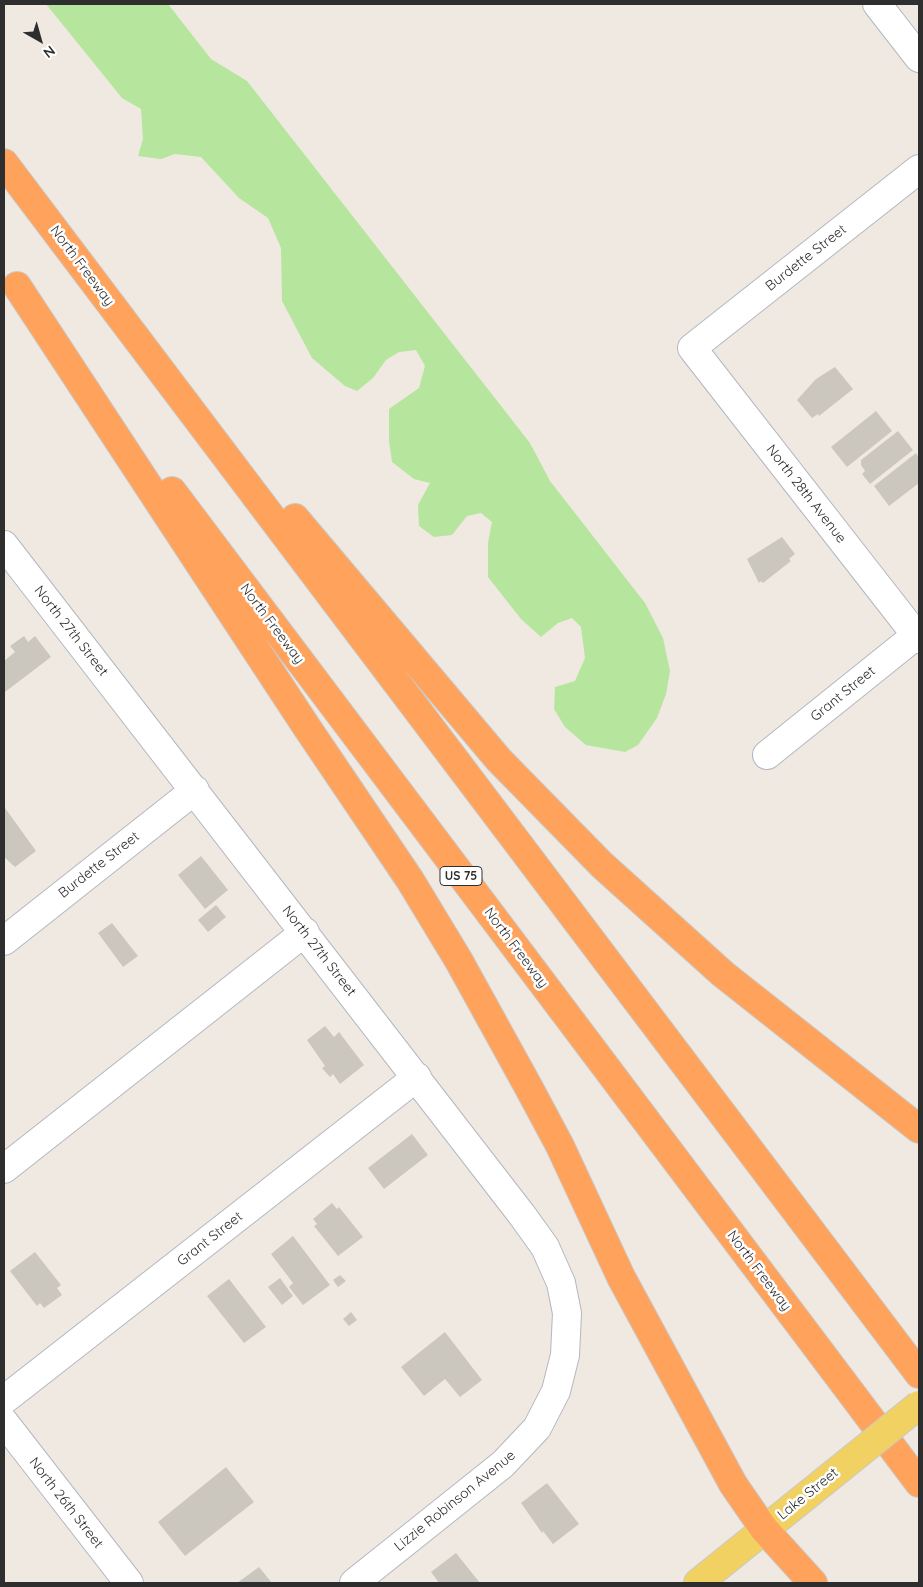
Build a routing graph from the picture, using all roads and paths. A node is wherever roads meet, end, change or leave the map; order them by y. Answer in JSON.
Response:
{"nodes":[{"id":1,"x":877,"y":4,"type":"edge"},
{"id":2,"x":919,"y":58,"type":"edge"},
{"id":3,"x":4,"y":163,"type":"edge"},
{"id":4,"x":919,"y":169,"type":"edge"},
{"id":5,"x":68,"y":246,"type":"junction"},
{"id":6,"x":10,"y":277,"type":"edge"},
{"id":7,"x":692,"y":348,"type":"joint"},
{"id":8,"x":4,"y":545,"type":"edge"},
{"id":9,"x":918,"y":636,"type":"edge"},
{"id":10,"x":767,"y":755,"type":"dead end"},
{"id":11,"x":195,"y":790,"type":"junction"},
{"id":12,"x":305,"y":932,"type":"junction"},
{"id":13,"x":4,"y":941,"type":"edge"},
{"id":14,"x":417,"y":1077,"type":"junction"},
{"id":15,"x":919,"y":1128,"type":"edge"},
{"id":16,"x":4,"y":1169,"type":"edge"},
{"id":17,"x":919,"y":1374,"type":"edge"},
{"id":18,"x":559,"y":1384,"type":"joint"},
{"id":19,"x":4,"y":1400,"type":"edge"},
{"id":20,"x":919,"y":1405,"type":"edge"},
{"id":21,"x":4,"y":1422,"type":"edge"},
{"id":22,"x":919,"y":1483,"type":"edge"},
{"id":23,"x":764,"y":1529,"type":"junction"},
{"id":24,"x":129,"y":1583,"type":"edge"},
{"id":25,"x":354,"y":1583,"type":"edge"},
{"id":26,"x":698,"y":1583,"type":"edge"},
{"id":27,"x":812,"y":1583,"type":"edge"}],
"edges":[{"from":1,"to":2,"type":"street"},
{"from":3,"to":5,"type":"highway","name":"North Freeway"},
{"from":4,"to":7,"type":"street","name":"Burdette Street"},
{"from":5,"to":15,"type":"highway"},
{"from":5,"to":17,"type":"highway","name":"North Freeway"},
{"from":6,"to":22,"type":"highway","name":"North Freeway","number":"US 75"},
{"from":6,"to":23,"type":"highway"},
{"from":7,"to":9,"type":"street","name":"North 28th Avenue"},
{"from":8,"to":11,"type":"street","name":"North 27th Street"},
{"from":9,"to":10,"type":"street","name":"Grant Street"},
{"from":11,"to":12,"type":"street","name":"North 27th Street"},
{"from":11,"to":13,"type":"street","name":"Burdette Street"},
{"from":12,"to":14,"type":"street","name":"North 27th Street"},
{"from":12,"to":16,"type":"street"},
{"from":14,"to":18,"type":"street","name":"North 27th Street"},
{"from":14,"to":19,"type":"street","name":"Grant Street"},
{"from":18,"to":25,"type":"street","name":"Lizzie Robinson Avenue"},
{"from":20,"to":23,"type":"main road","name":"Lake Street","bridge":true},
{"from":21,"to":24,"type":"street","name":"North 26th Street"},
{"from":23,"to":26,"type":"main road","name":"Lake Street"},
{"from":23,"to":27,"type":"highway"}]}
